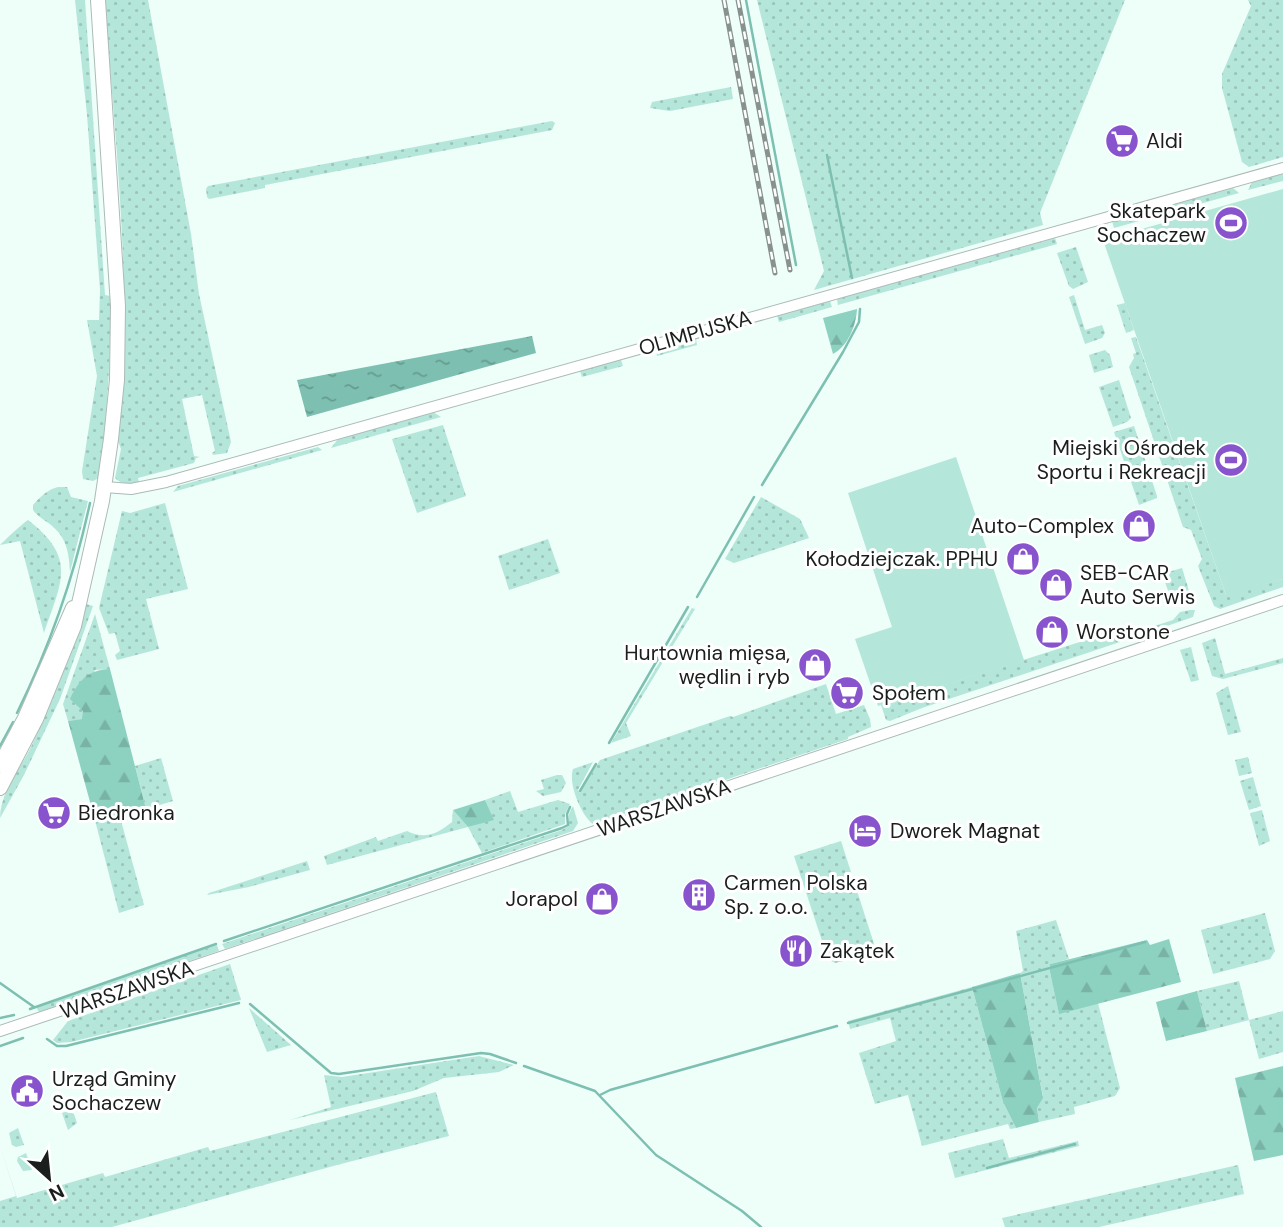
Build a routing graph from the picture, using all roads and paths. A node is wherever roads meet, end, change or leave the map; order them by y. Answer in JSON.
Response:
{"nodes":[{"id":1,"x":98,"y":0,"type":"edge"},
{"id":2,"x":1283,"y":168,"type":"edge"},
{"id":3,"x":105,"y":487,"type":"junction"},
{"id":4,"x":79,"y":598,"type":"junction"},
{"id":5,"x":1283,"y":600,"type":"edge"},
{"id":6,"x":0,"y":765,"type":"edge"},
{"id":7,"x":0,"y":788,"type":"edge"},
{"id":8,"x":0,"y":1031,"type":"edge"}],
"edges":[{"from":1,"to":3,"type":"main road"},
{"from":2,"to":3,"type":"street","name":"OLIMPIJSKA"},
{"from":3,"to":4,"type":"main road"},
{"from":4,"to":6,"type":"main road"},
{"from":4,"to":7,"type":"main road"},
{"from":5,"to":8,"type":"street","name":"WARSZAWSKA"}]}
